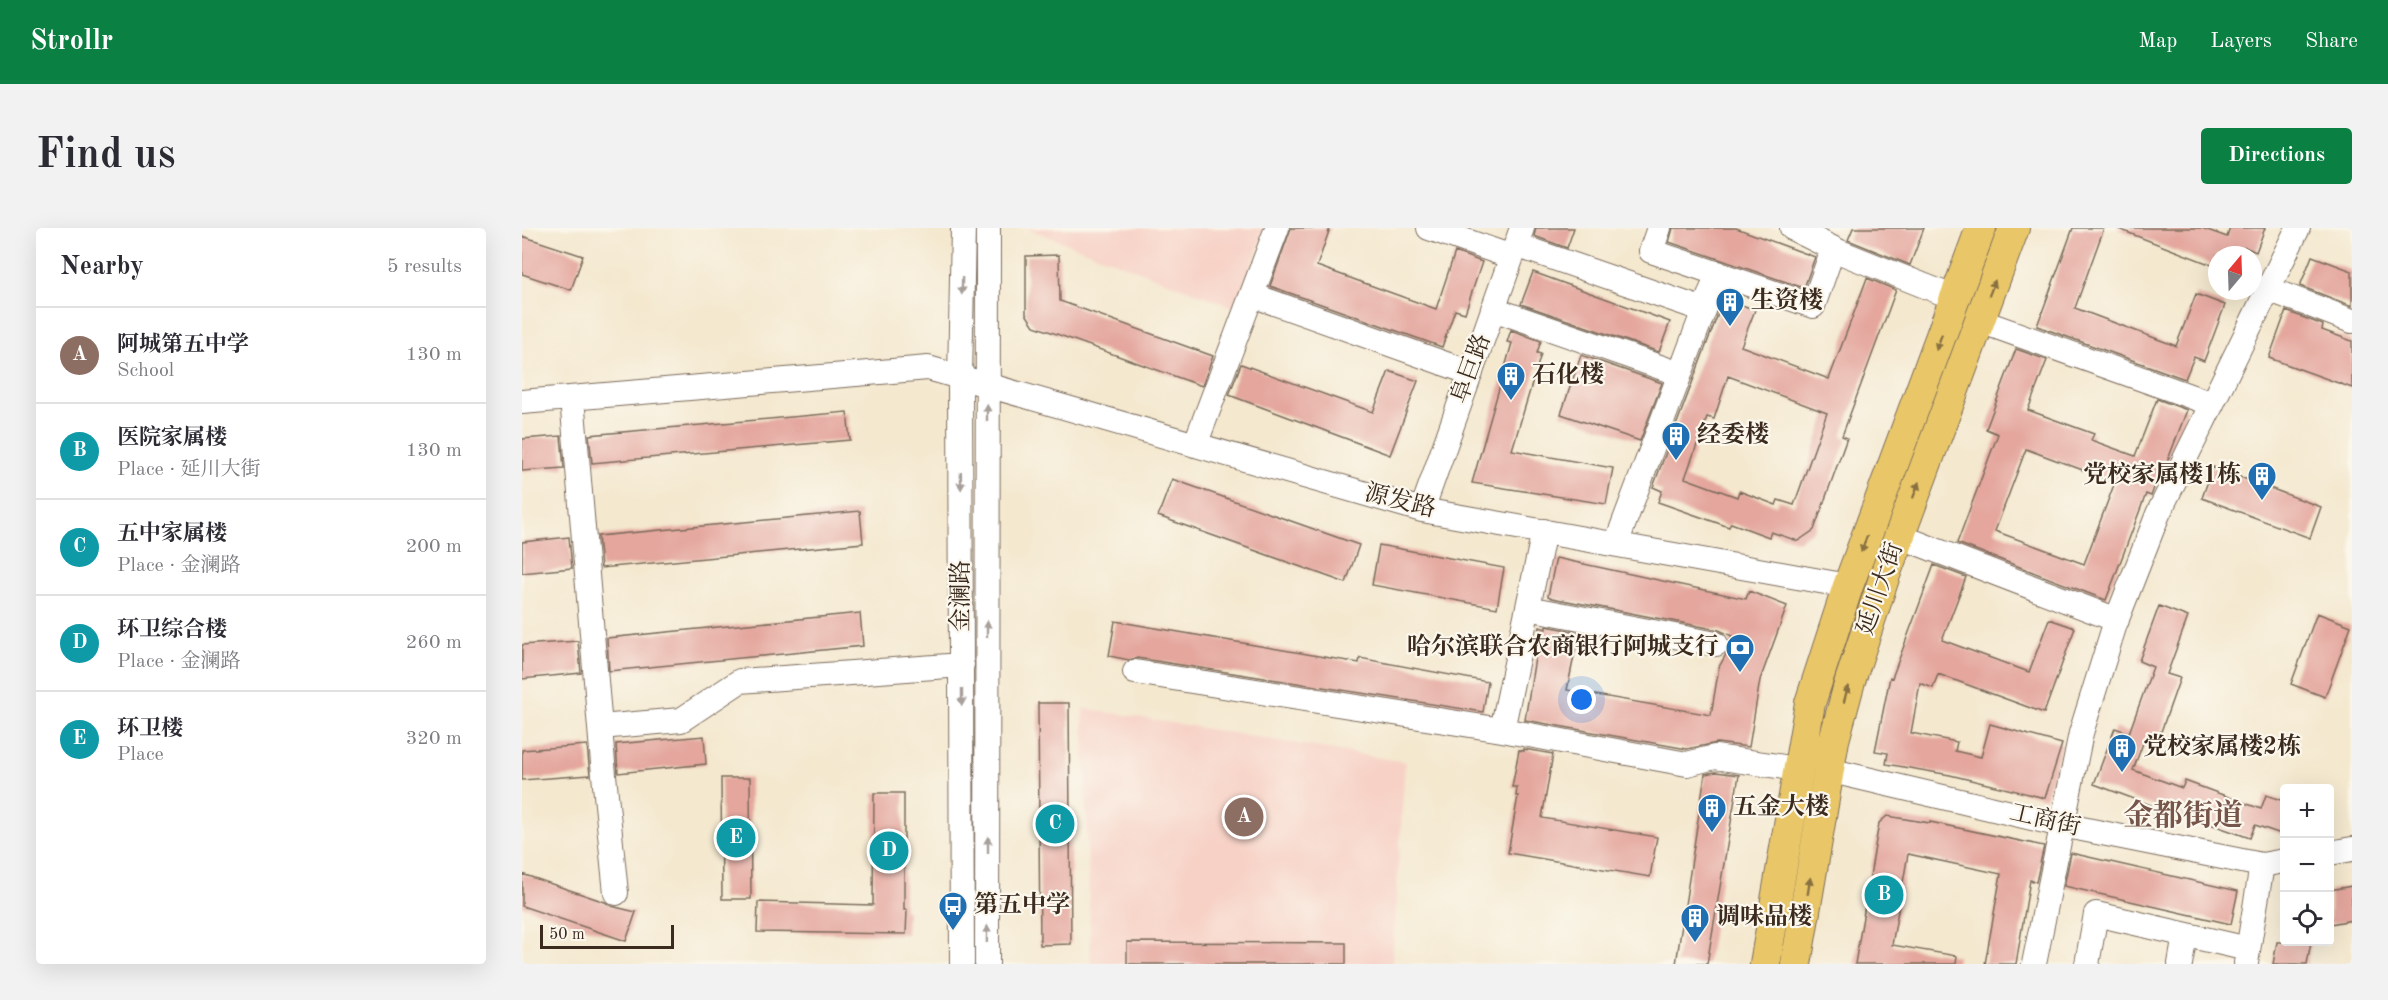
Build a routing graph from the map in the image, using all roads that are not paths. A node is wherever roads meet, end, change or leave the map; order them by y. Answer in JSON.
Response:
{"nodes":[{"id":1,"x":963,"y":228,"type":"edge"},
{"id":2,"x":988,"y":228,"type":"edge"},
{"id":3,"x":1277,"y":228,"type":"edge"},
{"id":4,"x":1429,"y":228,"type":"edge"},
{"id":5,"x":1659,"y":228,"type":"edge"},
{"id":6,"x":1792,"y":228,"type":"edge"},
{"id":7,"x":1981,"y":228,"type":"edge"},
{"id":8,"x":2014,"y":228,"type":"edge"},
{"id":9,"x":2298,"y":228,"type":"edge"},
{"id":10,"x":1517,"y":243,"type":"edge"},
{"id":11,"x":1833,"y":249,"type":"junction"},
{"id":12,"x":1718,"y":273,"type":"junction"},
{"id":13,"x":2268,"y":289,"type":"junction"},
{"id":14,"x":1252,"y":295,"type":"junction"},
{"id":15,"x":1955,"y":298,"type":"junction"},
{"id":16,"x":1493,"y":309,"type":"junction"},
{"id":17,"x":1704,"y":310,"type":"junction"},
{"id":18,"x":1980,"y":321,"type":"junction"},
{"id":19,"x":2352,"y":321,"type":"edge"},
{"id":20,"x":1471,"y":373,"type":"junction"},
{"id":21,"x":1680,"y":375,"type":"junction"},
{"id":22,"x":960,"y":378,"type":"junction"},
{"id":23,"x":987,"y":385,"type":"junction"},
{"id":24,"x":572,"y":398,"type":"junction"},
{"id":25,"x":522,"y":402,"type":"edge"},
{"id":26,"x":2212,"y":404,"type":"junction"},
{"id":27,"x":1195,"y":445,"type":"junction"},
{"id":28,"x":1422,"y":510,"type":"junction"},
{"id":29,"x":1544,"y":531,"type":"junction"},
{"id":30,"x":1899,"y":536,"type":"junction"},
{"id":31,"x":1616,"y":544,"type":"junction"},
{"id":32,"x":1848,"y":586,"type":"junction"},
{"id":33,"x":1528,"y":608,"type":"junction"},
{"id":34,"x":2117,"y":620,"type":"junction"},
{"id":35,"x":1716,"y":644,"type":"dead end"},
{"id":36,"x":962,"y":665,"type":"junction"},
{"id":37,"x":1135,"y":672,"type":"dead end"},
{"id":38,"x":600,"y":727,"type":"junction"},
{"id":39,"x":1503,"y":730,"type":"junction"},
{"id":40,"x":1798,"y":770,"type":"junction"},
{"id":41,"x":1828,"y":770,"type":"junction"},
{"id":42,"x":2062,"y":825,"type":"junction"},
{"id":43,"x":2352,"y":849,"type":"edge"},
{"id":44,"x":2334,"y":852,"type":"edge"},
{"id":45,"x":2273,"y":863,"type":"edge"},
{"id":46,"x":616,"y":893,"type":"dead end"},
{"id":47,"x":2185,"y":934,"type":"junction"},
{"id":48,"x":2247,"y":957,"type":"edge"},
{"id":49,"x":962,"y":964,"type":"edge"},
{"id":50,"x":987,"y":964,"type":"edge"},
{"id":51,"x":1765,"y":964,"type":"edge"},
{"id":52,"x":1796,"y":964,"type":"edge"},
{"id":53,"x":2034,"y":964,"type":"edge"},
{"id":54,"x":2087,"y":964,"type":"edge"},
{"id":55,"x":2180,"y":964,"type":"edge"}],
"edges":[{"from":1,"to":22,"type":"street","name":"金澜路","one_way":true},
{"from":2,"to":23,"type":"street","name":"金澜路"},
{"from":3,"to":14,"type":"street"},
{"from":4,"to":10,"type":"street"},
{"from":5,"to":12,"type":"street"},
{"from":6,"to":11,"type":"street"},
{"from":7,"to":15,"type":"main road","name":"延川大街"},
{"from":18,"to":8,"type":"main road","name":"延川大街","one_way":true},
{"from":9,"to":13,"type":"street"},
{"from":10,"to":16,"type":"street","name":"阜巨路"},
{"from":10,"to":17,"type":"street"},
{"from":11,"to":12,"type":"street"},
{"from":11,"to":15,"type":"street"},
{"from":12,"to":17,"type":"street"},
{"from":13,"to":19,"type":"street"},
{"from":13,"to":26,"type":"street"},
{"from":14,"to":20,"type":"street"},
{"from":14,"to":27,"type":"street"},
{"from":15,"to":32,"type":"main road","name":"延川大街","one_way":true},
{"from":16,"to":20,"type":"street","name":"阜巨路"},
{"from":16,"to":21,"type":"street"},
{"from":17,"to":21,"type":"street"},
{"from":18,"to":26,"type":"street"},
{"from":30,"to":18,"type":"main road","name":"延川大街","one_way":true},
{"from":20,"to":28,"type":"street","name":"阜巨路"},
{"from":21,"to":31,"type":"street"},
{"from":22,"to":23,"type":"street","name":"源发路"},
{"from":22,"to":24,"type":"street","name":"源发路"},
{"from":22,"to":36,"type":"street","name":"金澜路","one_way":true},
{"from":23,"to":27,"type":"street","name":"源发路"},
{"from":50,"to":23,"type":"street","name":"金澜路","one_way":true},
{"from":24,"to":25,"type":"street","name":"源发路"},
{"from":24,"to":38,"type":"street"},
{"from":26,"to":34,"type":"street"},
{"from":27,"to":28,"type":"street","name":"源发路"},
{"from":28,"to":29,"type":"street","name":"源发路"},
{"from":29,"to":31,"type":"street","name":"源发路"},
{"from":29,"to":33,"type":"street"},
{"from":30,"to":34,"type":"street"},
{"from":41,"to":30,"type":"main road","name":"延川大街","one_way":true},
{"from":31,"to":32,"type":"street","name":"源发路"},
{"from":32,"to":40,"type":"main road","name":"延川大街"},
{"from":33,"to":35,"type":"street"},
{"from":33,"to":39,"type":"street"},
{"from":34,"to":42,"type":"street"},
{"from":36,"to":38,"type":"street"},
{"from":36,"to":49,"type":"street","name":"金澜路","one_way":true},
{"from":37,"to":39,"type":"street"},
{"from":38,"to":46,"type":"street"},
{"from":39,"to":40,"type":"street"},
{"from":40,"to":51,"type":"main road","name":"延川大街"},
{"from":41,"to":42,"type":"street","name":"工商街"},
{"from":52,"to":41,"type":"main road","name":"延川大街","one_way":true},
{"from":42,"to":45,"type":"street","name":"工商街"},
{"from":42,"to":53,"type":"street"},
{"from":43,"to":44,"type":"street"},
{"from":45,"to":48,"type":"street"},
{"from":47,"to":48,"type":"street"},
{"from":47,"to":54,"type":"street"},
{"from":47,"to":55,"type":"street"}]}
